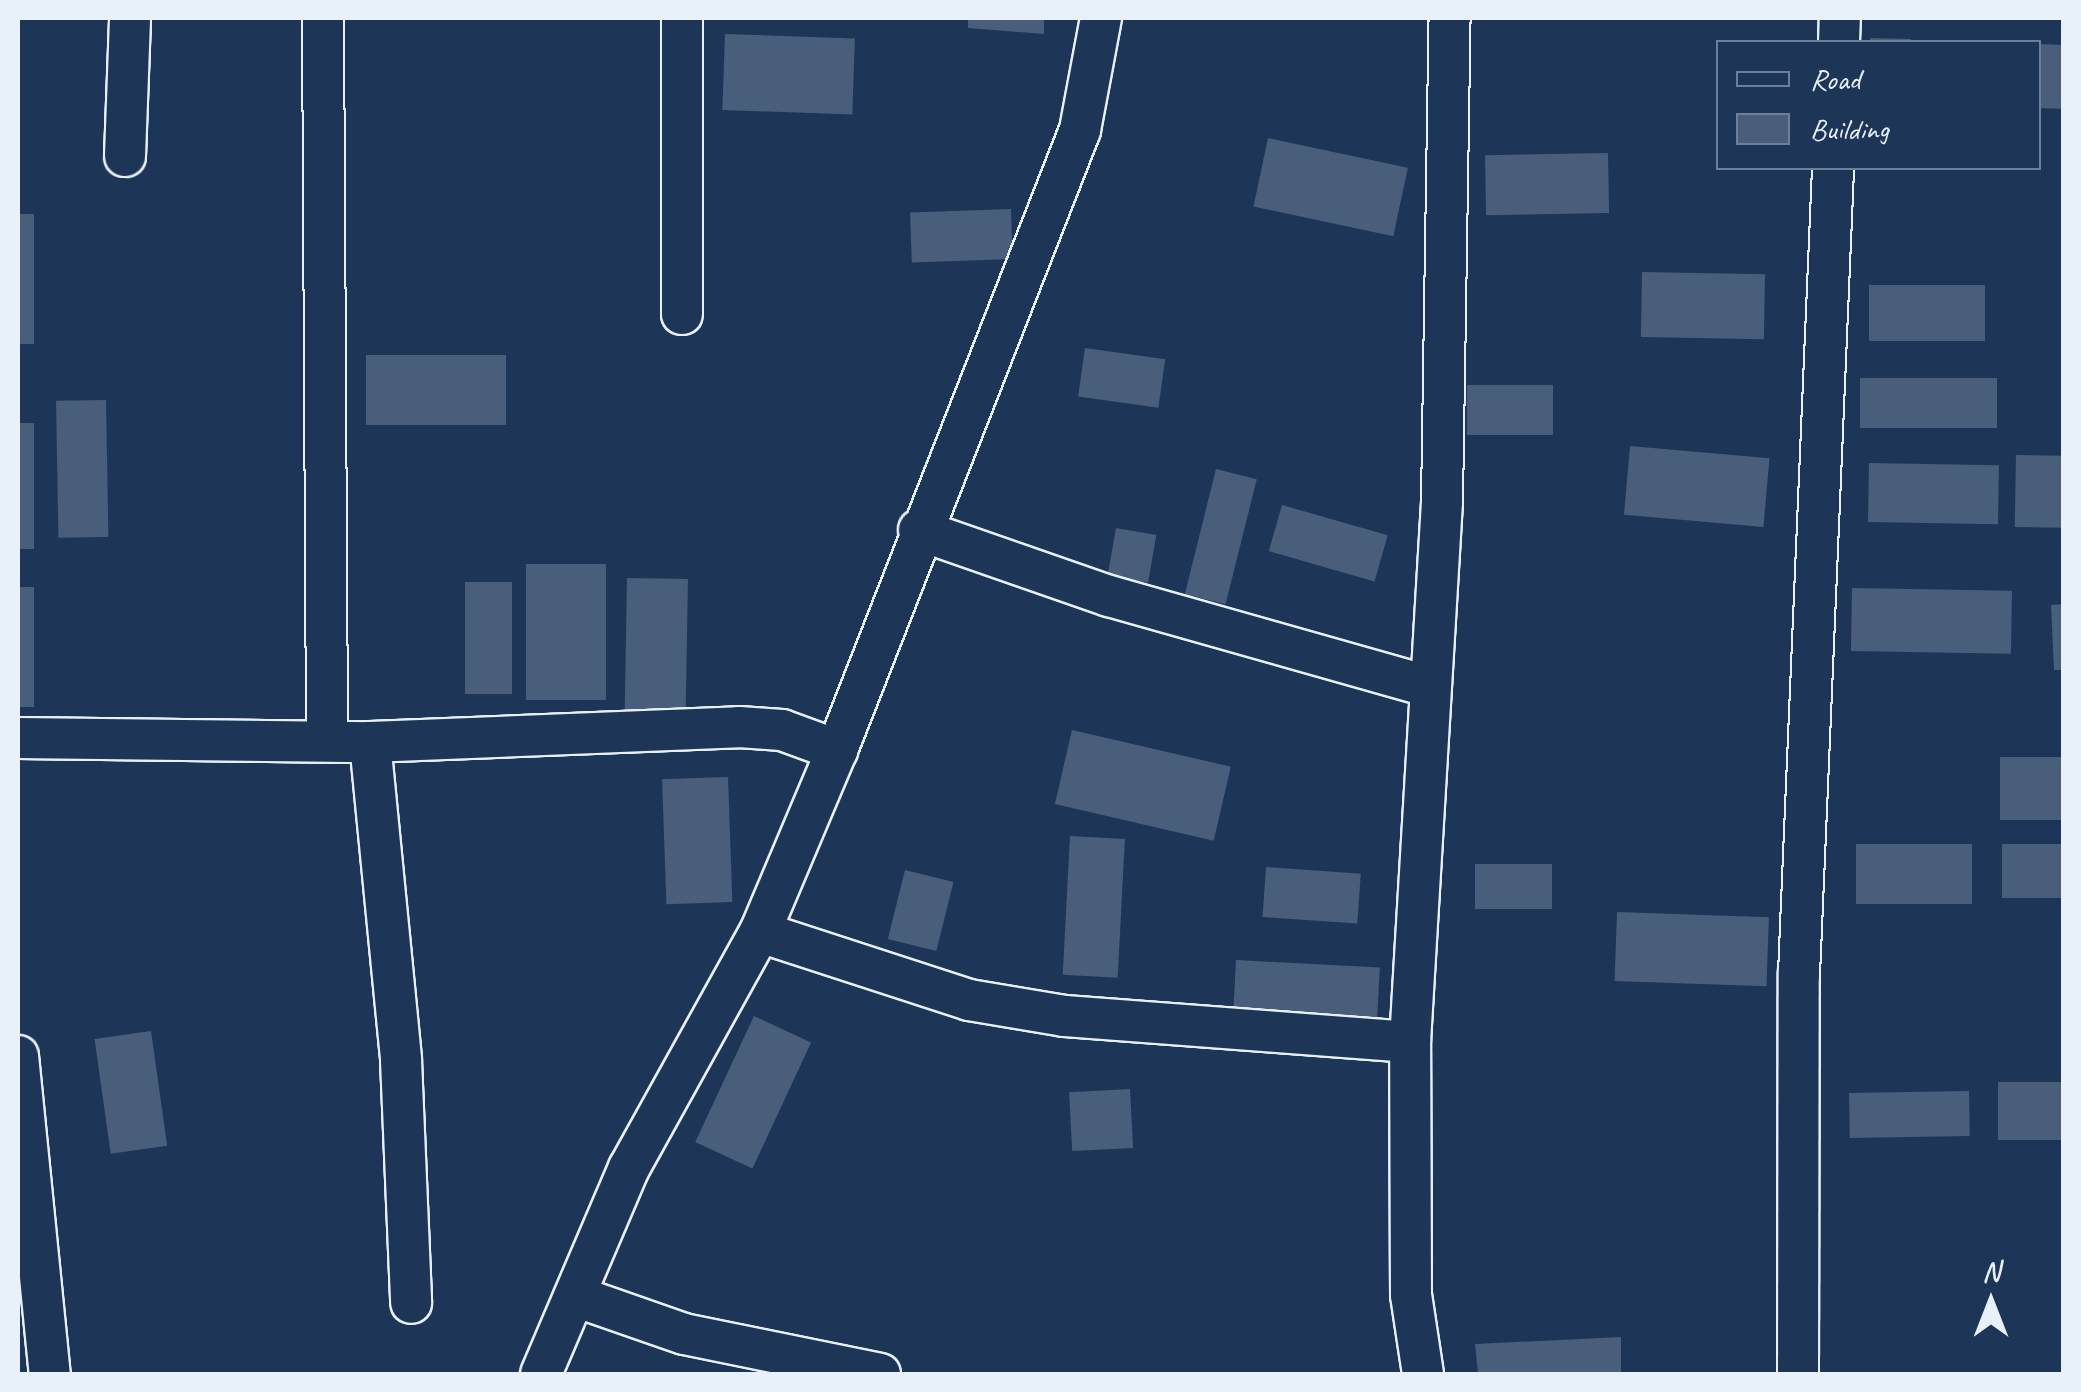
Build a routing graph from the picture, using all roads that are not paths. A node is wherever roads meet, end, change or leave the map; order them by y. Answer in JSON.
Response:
{"nodes":[{"id":1,"x":130,"y":18,"type":"edge"},
{"id":2,"x":323,"y":18,"type":"edge"},
{"id":3,"x":682,"y":18,"type":"edge"},
{"id":4,"x":1101,"y":18,"type":"edge"},
{"id":5,"x":1450,"y":18,"type":"edge"},
{"id":6,"x":125,"y":156,"type":"dead end"},
{"id":7,"x":1833,"y":170,"type":"edge"},
{"id":8,"x":682,"y":314,"type":"dead end"},
{"id":9,"x":919,"y":530,"type":"junction"},
{"id":10,"x":1426,"y":686,"type":"junction"},
{"id":11,"x":18,"y":738,"type":"edge"},
{"id":12,"x":327,"y":740,"type":"junction"},
{"id":13,"x":370,"y":742,"type":"junction"},
{"id":14,"x":836,"y":750,"type":"junction"},
{"id":15,"x":760,"y":932,"type":"junction"},
{"id":16,"x":1410,"y":1042,"type":"junction"},
{"id":17,"x":18,"y":1056,"type":"edge"},
{"id":18,"x":575,"y":1296,"type":"junction"},
{"id":19,"x":410,"y":1303,"type":"dead end"},
{"id":20,"x":50,"y":1374,"type":"edge"},
{"id":21,"x":541,"y":1374,"type":"edge"},
{"id":22,"x":880,"y":1374,"type":"edge"},
{"id":23,"x":1424,"y":1374,"type":"edge"},
{"id":24,"x":1798,"y":1374,"type":"edge"}],
"edges":[{"from":1,"to":6,"type":"street"},
{"from":2,"to":12,"type":"street"},
{"from":3,"to":8,"type":"street"},
{"from":4,"to":9,"type":"street"},
{"from":5,"to":10,"type":"street"},
{"from":7,"to":24,"type":"street"},
{"from":9,"to":10,"type":"street"},
{"from":9,"to":14,"type":"street"},
{"from":10,"to":16,"type":"street"},
{"from":11,"to":12,"type":"street"},
{"from":12,"to":13,"type":"street"},
{"from":13,"to":14,"type":"street"},
{"from":13,"to":19,"type":"street"},
{"from":14,"to":15,"type":"street"},
{"from":15,"to":16,"type":"street"},
{"from":15,"to":18,"type":"street"},
{"from":16,"to":23,"type":"street"},
{"from":17,"to":20,"type":"street"},
{"from":18,"to":21,"type":"street"},
{"from":18,"to":22,"type":"street"}]}
